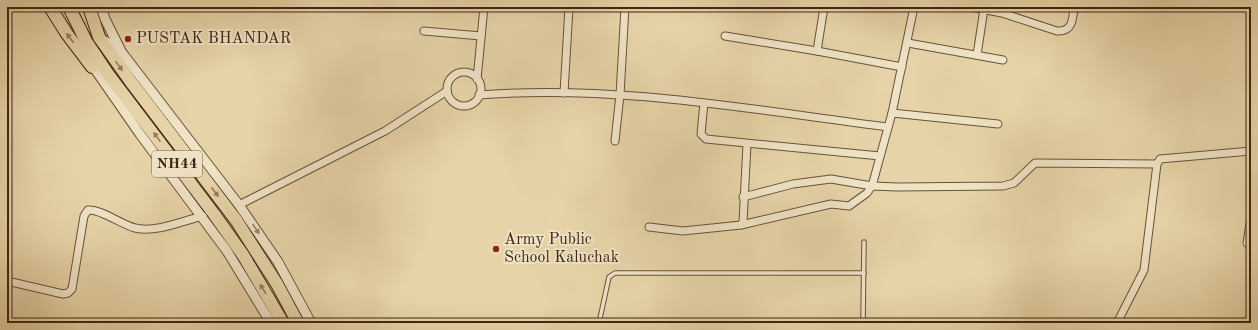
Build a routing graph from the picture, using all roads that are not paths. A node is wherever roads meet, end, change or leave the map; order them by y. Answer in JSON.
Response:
{"nodes":[{"id":1,"x":50,"y":7,"type":"edge"},
{"id":2,"x":69,"y":7,"type":"edge"},
{"id":3,"x":89,"y":7,"type":"edge"},
{"id":4,"x":101,"y":7,"type":"edge"},
{"id":5,"x":484,"y":7,"type":"edge"},
{"id":6,"x":569,"y":7,"type":"edge"},
{"id":7,"x":626,"y":7,"type":"edge"},
{"id":8,"x":824,"y":7,"type":"edge"},
{"id":9,"x":914,"y":7,"type":"edge"},
{"id":10,"x":971,"y":7,"type":"edge"},
{"id":11,"x":1074,"y":7,"type":"edge"},
{"id":12,"x":984,"y":10,"type":"junction"},
{"id":13,"x":424,"y":31,"type":"dead end"},
{"id":14,"x":481,"y":36,"type":"junction"},
{"id":15,"x":725,"y":36,"type":"dead end"},
{"id":16,"x":99,"y":37,"type":"junction"},
{"id":17,"x":86,"y":41,"type":"junction"},
{"id":18,"x":908,"y":43,"type":"junction"},
{"id":19,"x":817,"y":51,"type":"junction"},
{"id":20,"x":123,"y":54,"type":"junction"},
{"id":21,"x":977,"y":55,"type":"junction"},
{"id":22,"x":1003,"y":60,"type":"dead end"},
{"id":23,"x":92,"y":67,"type":"junction"},
{"id":24,"x":902,"y":67,"type":"junction"},
{"id":25,"x":477,"y":79,"type":"junction"},
{"id":26,"x":447,"y":91,"type":"junction"},
{"id":27,"x":564,"y":93,"type":"junction"},
{"id":28,"x":620,"y":95,"type":"junction"},
{"id":29,"x":480,"y":96,"type":"junction"},
{"id":30,"x":704,"y":103,"type":"junction"},
{"id":31,"x":892,"y":113,"type":"junction"},
{"id":32,"x":998,"y":124,"type":"dead end"},
{"id":33,"x":888,"y":127,"type":"junction"},
{"id":34,"x":615,"y":141,"type":"dead end"},
{"id":35,"x":747,"y":144,"type":"junction"},
{"id":36,"x":1251,"y":151,"type":"edge"},
{"id":37,"x":880,"y":156,"type":"junction"},
{"id":38,"x":1157,"y":164,"type":"junction"},
{"id":39,"x":872,"y":186,"type":"junction"},
{"id":40,"x":743,"y":197,"type":"junction"},
{"id":41,"x":239,"y":205,"type":"junction"},
{"id":42,"x":203,"y":216,"type":"junction"},
{"id":43,"x":1251,"y":217,"type":"edge"},
{"id":44,"x":741,"y":225,"type":"junction"},
{"id":45,"x":649,"y":227,"type":"dead end"},
{"id":46,"x":864,"y":242,"type":"dead end"},
{"id":47,"x":1247,"y":243,"type":"dead end"},
{"id":48,"x":864,"y":273,"type":"junction"},
{"id":49,"x":7,"y":281,"type":"edge"},
{"id":50,"x":271,"y":323,"type":"edge"},
{"id":51,"x":283,"y":323,"type":"edge"},
{"id":52,"x":298,"y":323,"type":"edge"},
{"id":53,"x":311,"y":323,"type":"edge"},
{"id":54,"x":599,"y":323,"type":"edge"},
{"id":55,"x":863,"y":323,"type":"edge"},
{"id":56,"x":1117,"y":323,"type":"edge"}],
"edges":[{"from":23,"to":1,"type":"highway","one_way":true},
{"from":2,"to":17,"type":"highway","number":"NH44"},
{"from":3,"to":16,"type":"highway","number":"NH44"},
{"from":4,"to":20,"type":"street"},
{"from":5,"to":14,"type":"street"},
{"from":6,"to":27,"type":"street"},
{"from":7,"to":28,"type":"street"},
{"from":8,"to":19,"type":"street"},
{"from":9,"to":18,"type":"street"},
{"from":10,"to":12,"type":"street"},
{"from":11,"to":12,"type":"street"},
{"from":12,"to":21,"type":"street"},
{"from":13,"to":14,"type":"street"},
{"from":14,"to":25,"type":"street"},
{"from":15,"to":19,"type":"street"},
{"from":16,"to":20,"type":"street"},
{"from":16,"to":52,"type":"highway","number":"NH44","one_way":true},
{"from":17,"to":23,"type":"street"},
{"from":51,"to":17,"type":"highway","number":"NH44","one_way":true},
{"from":18,"to":21,"type":"street"},
{"from":18,"to":24,"type":"street"},
{"from":19,"to":24,"type":"street"},
{"from":20,"to":41,"type":"street"},
{"from":21,"to":22,"type":"street"},
{"from":23,"to":42,"type":"street"},
{"from":24,"to":31,"type":"street"},
{"from":25,"to":26,"type":"street"},
{"from":25,"to":29,"type":"street"},
{"from":26,"to":29,"type":"street"},
{"from":26,"to":41,"type":"street"},
{"from":27,"to":28,"type":"street"},
{"from":27,"to":29,"type":"street"},
{"from":28,"to":30,"type":"street"},
{"from":28,"to":34,"type":"street"},
{"from":30,"to":33,"type":"street"},
{"from":30,"to":35,"type":"street"},
{"from":31,"to":32,"type":"street"},
{"from":31,"to":33,"type":"street"},
{"from":33,"to":37,"type":"street"},
{"from":35,"to":37,"type":"street"},
{"from":35,"to":40,"type":"street"},
{"from":36,"to":38,"type":"street"},
{"from":37,"to":39,"type":"street"},
{"from":38,"to":39,"type":"street"},
{"from":38,"to":56,"type":"street"},
{"from":39,"to":40,"type":"street"},
{"from":39,"to":44,"type":"street"},
{"from":40,"to":44,"type":"street"},
{"from":41,"to":53,"type":"street","one_way":true},
{"from":42,"to":49,"type":"street"},
{"from":42,"to":50,"type":"street"},
{"from":43,"to":47,"type":"street"},
{"from":44,"to":45,"type":"street"},
{"from":46,"to":48,"type":"lane"},
{"from":48,"to":54,"type":"lane"},
{"from":48,"to":55,"type":"lane"}]}
